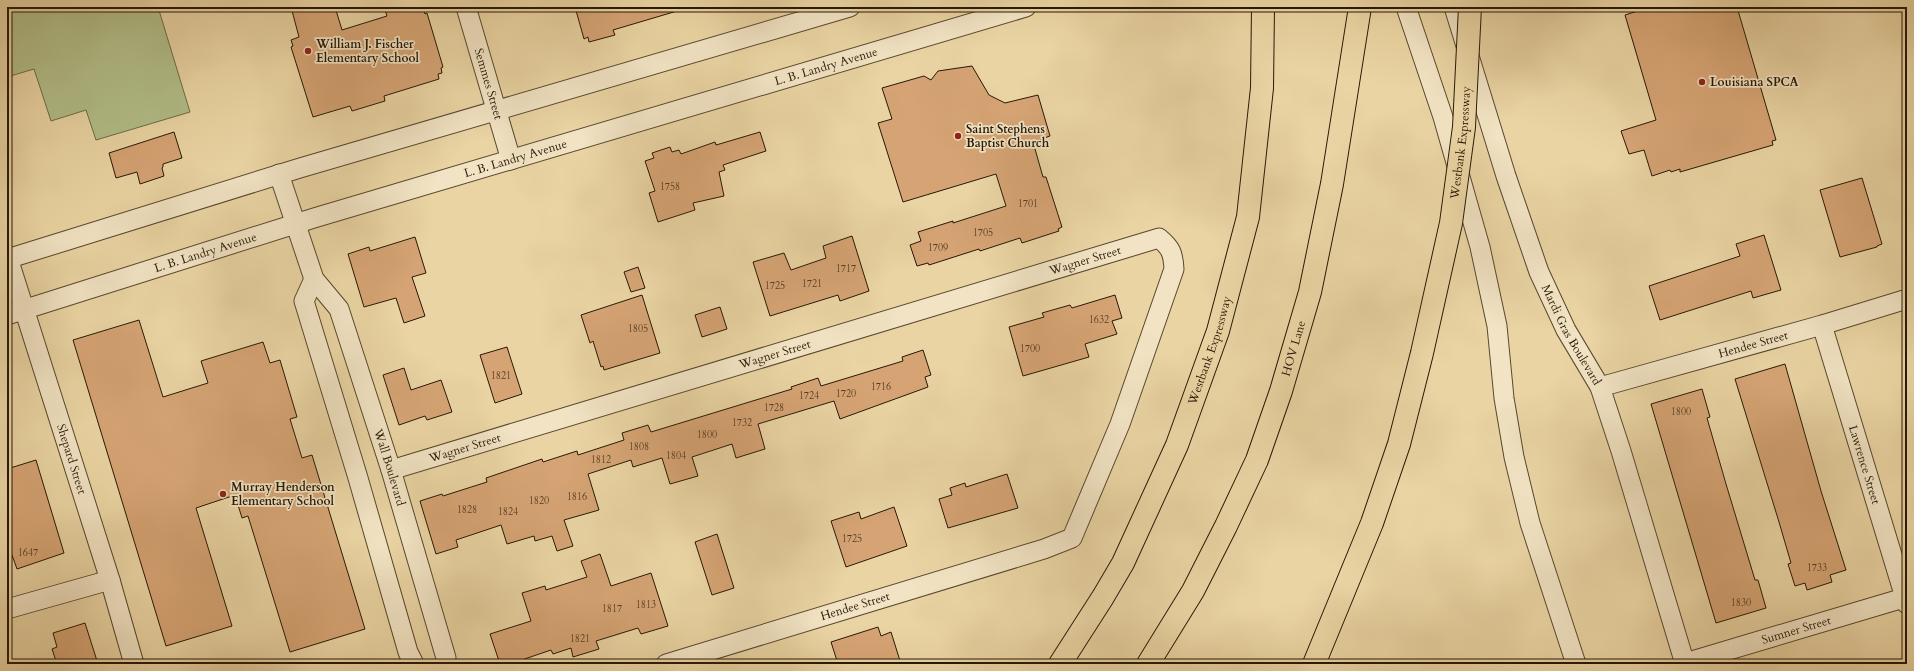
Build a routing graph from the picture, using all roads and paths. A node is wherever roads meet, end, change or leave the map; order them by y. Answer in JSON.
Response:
{"nodes":[{"id":1,"x":466,"y":7,"type":"edge"},
{"id":2,"x":850,"y":7,"type":"edge"},
{"id":3,"x":1026,"y":7,"type":"edge"},
{"id":4,"x":1262,"y":7,"type":"edge"},
{"id":5,"x":1360,"y":7,"type":"edge"},
{"id":6,"x":1406,"y":7,"type":"edge"},
{"id":7,"x":1454,"y":7,"type":"edge"},
{"id":8,"x":1470,"y":7,"type":"edge"},
{"id":9,"x":497,"y":109,"type":"junction"},
{"id":10,"x":512,"y":160,"type":"junction"},
{"id":11,"x":279,"y":174,"type":"junction"},
{"id":12,"x":296,"y":224,"type":"junction"},
{"id":13,"x":1159,"y":238,"type":"joint"},
{"id":14,"x":7,"y":257,"type":"edge"},
{"id":15,"x":314,"y":279,"type":"junction"},
{"id":16,"x":1907,"y":299,"type":"edge"},
{"id":17,"x":25,"y":310,"type":"junction"},
{"id":18,"x":7,"y":315,"type":"edge"},
{"id":19,"x":1822,"y":325,"type":"junction"},
{"id":20,"x":1600,"y":387,"type":"junction"},
{"id":21,"x":391,"y":470,"type":"junction"},
{"id":22,"x":110,"y":580,"type":"junction"},
{"id":23,"x":1906,"y":600,"type":"edge"},
{"id":24,"x":7,"y":609,"type":"edge"},
{"id":25,"x":1685,"y":663,"type":"edge"},
{"id":26,"x":134,"y":664,"type":"edge"},
{"id":27,"x":414,"y":664,"type":"edge"},
{"id":28,"x":445,"y":664,"type":"edge"},
{"id":29,"x":666,"y":664,"type":"edge"},
{"id":30,"x":1060,"y":664,"type":"edge"},
{"id":31,"x":1148,"y":664,"type":"edge"},
{"id":32,"x":1314,"y":664,"type":"edge"},
{"id":33,"x":1576,"y":664,"type":"edge"}],
"edges":[{"from":1,"to":9,"type":"street","name":"Semmes Street"},
{"from":2,"to":9,"type":"street"},
{"from":3,"to":10,"type":"street","name":"L. B. Landry Avenue"},
{"from":4,"to":30,"type":"highway","name":"Westbank Expressway"},
{"from":5,"to":31,"type":"highway","name":"HOV Lane"},
{"from":6,"to":33,"type":"street"},
{"from":7,"to":20,"type":"street","name":"Mardi Gras Boulevard"},
{"from":8,"to":32,"type":"highway","name":"Westbank Expressway","bridge":true},
{"from":9,"to":10,"type":"street","name":"Semmes Street"},
{"from":9,"to":11,"type":"street"},
{"from":10,"to":12,"type":"street","name":"L. B. Landry Avenue"},
{"from":11,"to":12,"type":"street","name":"Wall Boulevard"},
{"from":11,"to":14,"type":"street"},
{"from":12,"to":15,"type":"street","name":"Wall Boulevard"},
{"from":12,"to":17,"type":"street","name":"L. B. Landry Avenue"},
{"from":13,"to":21,"type":"street","name":"Wagner Street"},
{"from":13,"to":29,"type":"street","name":"Hendee Street"},
{"from":14,"to":17,"type":"street","name":"Shepard Street"},
{"from":15,"to":21,"type":"street","name":"Wall Boulevard"},
{"from":15,"to":27,"type":"street"},
{"from":16,"to":19,"type":"street","name":"Hendee Street"},
{"from":17,"to":18,"type":"street","name":"L. B. Landry Avenue"},
{"from":17,"to":22,"type":"street","name":"Shepard Street"},
{"from":19,"to":20,"type":"street","name":"Hendee Street"},
{"from":19,"to":23,"type":"street","name":"Lawrence Street"},
{"from":20,"to":25,"type":"street","name":"Mardi Gras Boulevard"},
{"from":21,"to":28,"type":"street","name":"Wall Boulevard"},
{"from":22,"to":24,"type":"street"},
{"from":22,"to":26,"type":"street","name":"Shepard Street"},
{"from":23,"to":25,"type":"street","name":"Sumner Street"}]}
